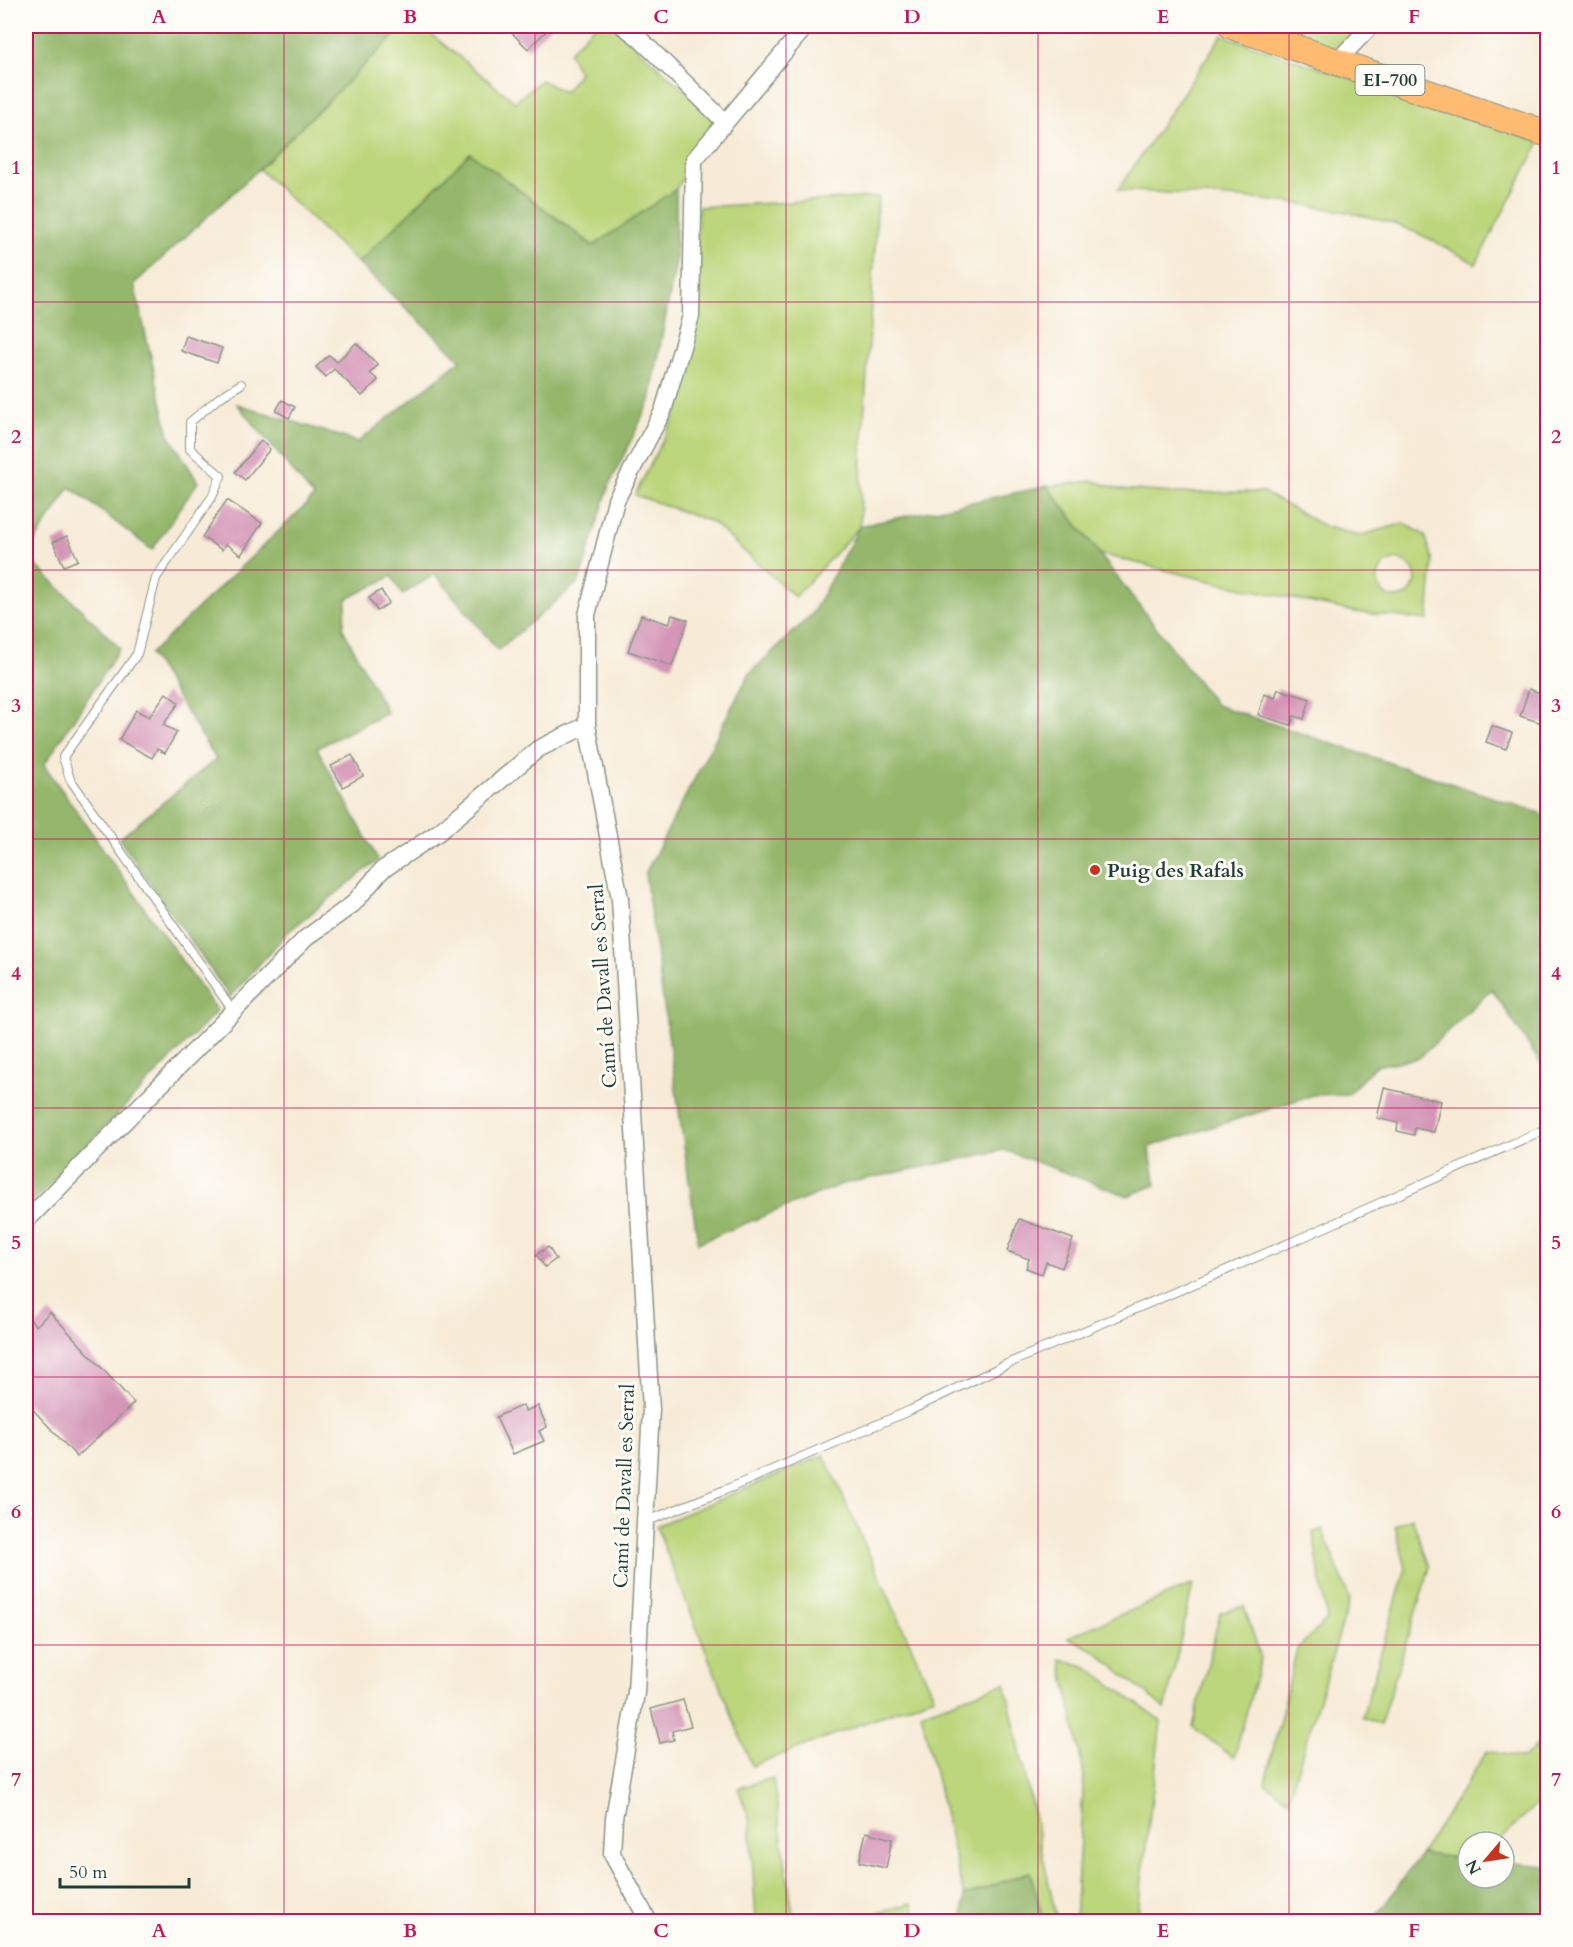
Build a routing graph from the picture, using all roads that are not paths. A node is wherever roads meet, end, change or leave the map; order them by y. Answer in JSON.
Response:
{"nodes":[{"id":1,"x":623,"y":26,"type":"edge"},
{"id":2,"x":806,"y":26,"type":"edge"},
{"id":3,"x":1232,"y":26,"type":"edge"},
{"id":4,"x":1371,"y":26,"type":"edge"},
{"id":5,"x":1337,"y":61,"type":"junction"},
{"id":6,"x":725,"y":122,"type":"junction"},
{"id":7,"x":1548,"y":134,"type":"edge"},
{"id":8,"x":241,"y":384,"type":"dead end"},
{"id":9,"x":587,"y":725,"type":"junction"},
{"id":10,"x":234,"y":1012,"type":"junction"},
{"id":11,"x":1548,"y":1128,"type":"edge"},
{"id":12,"x":26,"y":1221,"type":"edge"},
{"id":13,"x":645,"y":1522,"type":"junction"},
{"id":14,"x":649,"y":1922,"type":"edge"}],
"edges":[{"from":1,"to":6,"type":"street"},
{"from":2,"to":6,"type":"street","name":"Camí de Davall es Serral"},
{"from":3,"to":5,"type":"main road","number":"EI-700"},
{"from":4,"to":5,"type":"street"},
{"from":5,"to":7,"type":"main road","number":"EI-700"},
{"from":6,"to":9,"type":"street","name":"Camí de Davall es Serral"},
{"from":8,"to":10,"type":"lane"},
{"from":9,"to":10,"type":"street"},
{"from":9,"to":13,"type":"street","name":"Camí de Davall es Serral"},
{"from":10,"to":12,"type":"street"},
{"from":11,"to":13,"type":"lane"},
{"from":13,"to":14,"type":"street","name":"Camí de Davall es Serral"}]}
